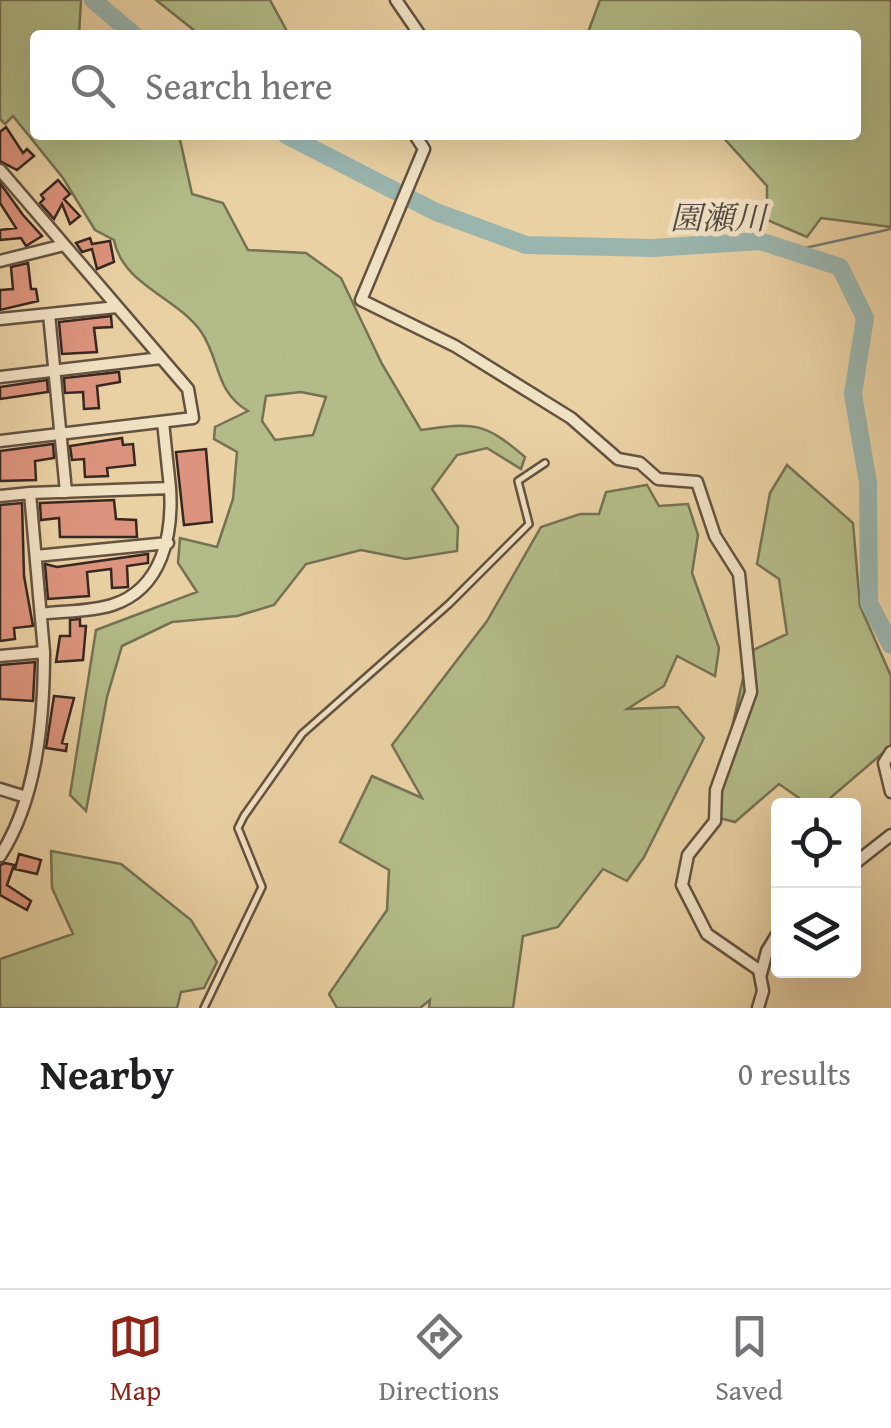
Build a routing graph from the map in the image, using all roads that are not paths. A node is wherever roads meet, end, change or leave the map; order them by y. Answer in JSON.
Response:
{"nodes":[{"id":1,"x":396,"y":0,"type":"edge"},
{"id":2,"x":417,"y":30,"type":"edge"},
{"id":3,"x":419,"y":140,"type":"edge"},
{"id":4,"x":0,"y":170,"type":"edge"},
{"id":5,"x":64,"y":245,"type":"junction"},
{"id":6,"x":0,"y":261,"type":"edge"},
{"id":7,"x":117,"y":307,"type":"junction"},
{"id":8,"x":49,"y":314,"type":"junction"},
{"id":9,"x":0,"y":319,"type":"edge"},
{"id":10,"x":161,"y":358,"type":"junction"},
{"id":11,"x":55,"y":372,"type":"junction"},
{"id":12,"x":0,"y":377,"type":"edge"},
{"id":13,"x":163,"y":422,"type":"junction"},
{"id":14,"x":61,"y":434,"type":"junction"},
{"id":15,"x":0,"y":442,"type":"edge"},
{"id":16,"x":545,"y":464,"type":"dead end"},
{"id":17,"x":170,"y":488,"type":"junction"},
{"id":18,"x":66,"y":492,"type":"junction"},
{"id":19,"x":30,"y":493,"type":"junction"},
{"id":20,"x":0,"y":496,"type":"edge"},
{"id":21,"x":168,"y":543,"type":"junction"},
{"id":22,"x":36,"y":556,"type":"junction"},
{"id":23,"x":41,"y":614,"type":"junction"},
{"id":24,"x":44,"y":652,"type":"junction"},
{"id":25,"x":0,"y":656,"type":"edge"},
{"id":26,"x":891,"y":752,"type":"edge"},
{"id":27,"x":0,"y":789,"type":"edge"},
{"id":28,"x":891,"y":792,"type":"edge"},
{"id":29,"x":26,"y":797,"type":"junction"},
{"id":30,"x":891,"y":835,"type":"edge"},
{"id":31,"x":0,"y":856,"type":"edge"},
{"id":32,"x":861,"y":859,"type":"edge"},
{"id":33,"x":771,"y":944,"type":"edge"},
{"id":34,"x":761,"y":974,"type":"junction"},
{"id":35,"x":204,"y":1008,"type":"edge"},
{"id":36,"x":758,"y":1008,"type":"edge"}],
"edges":[{"from":1,"to":2,"type":"street"},
{"from":3,"to":34,"type":"street"},
{"from":4,"to":5,"type":"street"},
{"from":5,"to":6,"type":"street"},
{"from":5,"to":7,"type":"street"},
{"from":7,"to":8,"type":"street"},
{"from":7,"to":10,"type":"street"},
{"from":8,"to":9,"type":"street"},
{"from":8,"to":11,"type":"street"},
{"from":10,"to":11,"type":"street"},
{"from":10,"to":13,"type":"street"},
{"from":11,"to":12,"type":"street"},
{"from":11,"to":14,"type":"street"},
{"from":13,"to":14,"type":"street"},
{"from":13,"to":17,"type":"street"},
{"from":14,"to":15,"type":"street"},
{"from":14,"to":18,"type":"street"},
{"from":16,"to":35,"type":"lane"},
{"from":17,"to":18,"type":"street"},
{"from":17,"to":21,"type":"street"},
{"from":18,"to":19,"type":"street"},
{"from":19,"to":20,"type":"street"},
{"from":19,"to":22,"type":"street"},
{"from":21,"to":22,"type":"street"},
{"from":21,"to":23,"type":"street"},
{"from":22,"to":23,"type":"street"},
{"from":23,"to":24,"type":"street"},
{"from":24,"to":25,"type":"street"},
{"from":24,"to":29,"type":"street"},
{"from":26,"to":28,"type":"street"},
{"from":27,"to":29,"type":"street"},
{"from":29,"to":31,"type":"street"},
{"from":30,"to":32,"type":"street"},
{"from":33,"to":34,"type":"street"},
{"from":34,"to":36,"type":"street"}]}
